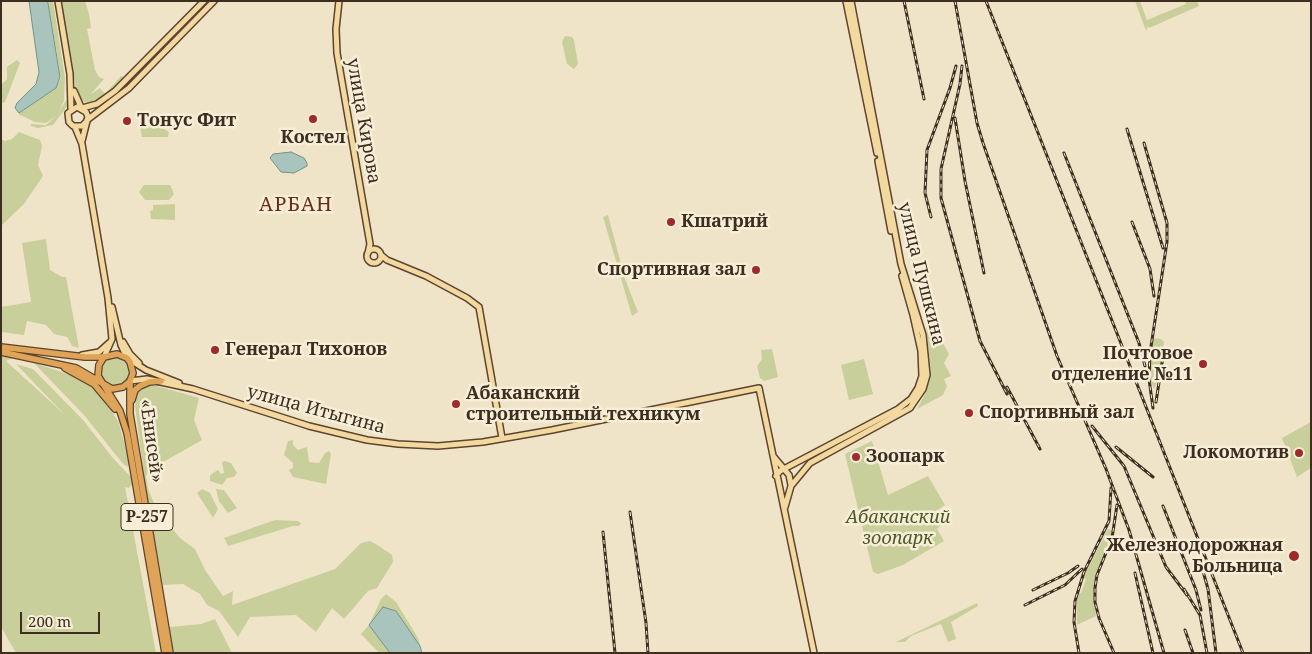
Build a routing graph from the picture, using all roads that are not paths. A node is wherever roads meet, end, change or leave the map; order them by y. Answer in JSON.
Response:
{"nodes":[{"id":1,"x":58,"y":1,"type":"edge"},
{"id":2,"x":204,"y":1,"type":"edge"},
{"id":3,"x":214,"y":1,"type":"edge"},
{"id":4,"x":339,"y":1,"type":"edge"},
{"id":5,"x":846,"y":1,"type":"edge"},
{"id":6,"x":851,"y":1,"type":"edge"},
{"id":7,"x":70,"y":74,"type":"junction"},
{"id":8,"x":81,"y":107,"type":"junction"},
{"id":9,"x":71,"y":109,"type":"junction"},
{"id":10,"x":87,"y":121,"type":"junction"},
{"id":11,"x":75,"y":127,"type":"junction"},
{"id":12,"x":82,"y":144,"type":"junction"},
{"id":13,"x":370,"y":244,"type":"junction"},
{"id":14,"x":375,"y":250,"type":"junction"},
{"id":15,"x":368,"y":253,"type":"junction"},
{"id":16,"x":380,"y":258,"type":"junction"},
{"id":17,"x":113,"y":321,"type":"junction"},
{"id":18,"x":1,"y":347,"type":"edge"},
{"id":19,"x":1,"y":352,"type":"edge"},
{"id":20,"x":72,"y":356,"type":"junction"},
{"id":21,"x":28,"y":357,"type":"junction"},
{"id":22,"x":104,"y":357,"type":"junction"},
{"id":23,"x":127,"y":358,"type":"junction"},
{"id":24,"x":161,"y":379,"type":"junction"},
{"id":25,"x":130,"y":381,"type":"junction"},
{"id":26,"x":103,"y":384,"type":"junction"},
{"id":27,"x":130,"y":414,"type":"junction"},
{"id":28,"x":127,"y":433,"type":"junction"},
{"id":29,"x":502,"y":438,"type":"junction"},
{"id":30,"x":771,"y":446,"type":"junction"},
{"id":31,"x":799,"y":461,"type":"junction"},
{"id":32,"x":778,"y":464,"type":"junction"},
{"id":33,"x":783,"y":469,"type":"junction"},
{"id":34,"x":776,"y":476,"type":"junction"},
{"id":35,"x":778,"y":485,"type":"junction"},
{"id":36,"x":791,"y":487,"type":"junction"},
{"id":37,"x":787,"y":522,"type":"junction"},
{"id":38,"x":165,"y":653,"type":"edge"},
{"id":39,"x":170,"y":653,"type":"edge"},
{"id":40,"x":814,"y":653,"type":"edge"}],
"edges":[{"from":1,"to":7,"type":"main road"},
{"from":2,"to":8,"type":"main road"},
{"from":3,"to":10,"type":"main road"},
{"from":4,"to":13,"type":"main road","name":"улица Кирова"},
{"from":5,"to":31,"type":"main road","name":"улица Пушкина"},
{"from":6,"to":36,"type":"main road","name":"улица Пушкина"},
{"from":7,"to":8,"type":"main road"},
{"from":7,"to":9,"type":"main road"},
{"from":8,"to":9,"type":"main road"},
{"from":8,"to":10,"type":"main road"},
{"from":9,"to":11,"type":"main road"},
{"from":10,"to":11,"type":"main road"},
{"from":10,"to":12,"type":"main road"},
{"from":11,"to":12,"type":"main road"},
{"from":12,"to":17,"type":"main road"},
{"from":13,"to":14,"type":"main road"},
{"from":13,"to":15,"type":"main road"},
{"from":14,"to":15,"type":"main road"},
{"from":14,"to":16,"type":"main road"},
{"from":15,"to":16,"type":"main road"},
{"from":16,"to":29,"type":"main road"},
{"from":17,"to":20,"type":"main road"},
{"from":17,"to":22,"type":"main road"},
{"from":17,"to":23,"type":"main road"},
{"from":17,"to":24,"type":"main road"},
{"from":18,"to":20,"type":"highway"},
{"from":19,"to":21,"type":"highway","number":"Р-257"},
{"from":20,"to":22,"type":"highway"},
{"from":21,"to":26,"type":"highway","number":"Р-257"},
{"from":21,"to":28,"type":"highway","number":"Р-257"},
{"from":22,"to":23,"type":"highway"},
{"from":22,"to":26,"type":"highway","number":"Р-257"},
{"from":23,"to":24,"type":"main road","name":"улица Итыгина"},
{"from":23,"to":25,"type":"highway","name":"«Енисей»","number":"Р-257"},
{"from":24,"to":25,"type":"main road","name":"улица Итыгина"},
{"from":24,"to":27,"type":"highway"},
{"from":24,"to":29,"type":"main road","name":"улица Итыгина"},
{"from":25,"to":26,"type":"highway","name":"«Енисей»"},
{"from":25,"to":27,"type":"highway","name":"«Енисей»","number":"Р-257"},
{"from":26,"to":28,"type":"highway","number":"Р-257"},
{"from":27,"to":39,"type":"highway","name":"«Енисей»","number":"Р-257"},
{"from":28,"to":38,"type":"highway","name":"«Енисей»","number":"Р-257"},
{"from":29,"to":30,"type":"main road","name":"улица Итыгина"},
{"from":30,"to":32,"type":"main road"},
{"from":30,"to":34,"type":"main road"},
{"from":31,"to":32,"type":"main road"},
{"from":31,"to":33,"type":"main road","name":"улица Пушкина"},
{"from":32,"to":33,"type":"main road"},
{"from":33,"to":34,"type":"main road","name":"улица Пушкина"},
{"from":33,"to":36,"type":"main road"},
{"from":34,"to":35,"type":"main road"},
{"from":35,"to":36,"type":"main road"},
{"from":35,"to":37,"type":"main road"},
{"from":36,"to":37,"type":"main road","name":"улица Пушкина"},
{"from":37,"to":40,"type":"main road"}]}
